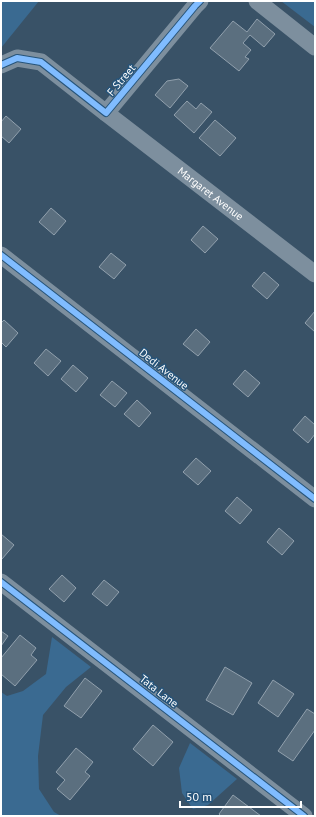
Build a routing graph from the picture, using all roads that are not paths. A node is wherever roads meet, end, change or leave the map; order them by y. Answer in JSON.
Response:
{"nodes":[{"id":1,"x":200,"y":1,"type":"edge"},
{"id":2,"x":257,"y":1,"type":"edge"},
{"id":3,"x":315,"y":46,"type":"edge"},
{"id":4,"x":1,"y":65,"type":"edge"},
{"id":5,"x":106,"y":113,"type":"junction"},
{"id":6,"x":1,"y":255,"type":"edge"},
{"id":7,"x":315,"y":274,"type":"edge"},
{"id":8,"x":315,"y":499,"type":"edge"},
{"id":9,"x":1,"y":582,"type":"edge"},
{"id":10,"x":304,"y":816,"type":"edge"}],
"edges":[{"from":1,"to":5,"type":"street","name":"F Street"},
{"from":2,"to":3,"type":"street"},
{"from":4,"to":5,"type":"street","name":"F Street"},
{"from":5,"to":7,"type":"street","name":"Margaret Avenue"},
{"from":6,"to":8,"type":"street","name":"Dedi Avenue"},
{"from":9,"to":10,"type":"street","name":"Tata Lane"}]}
